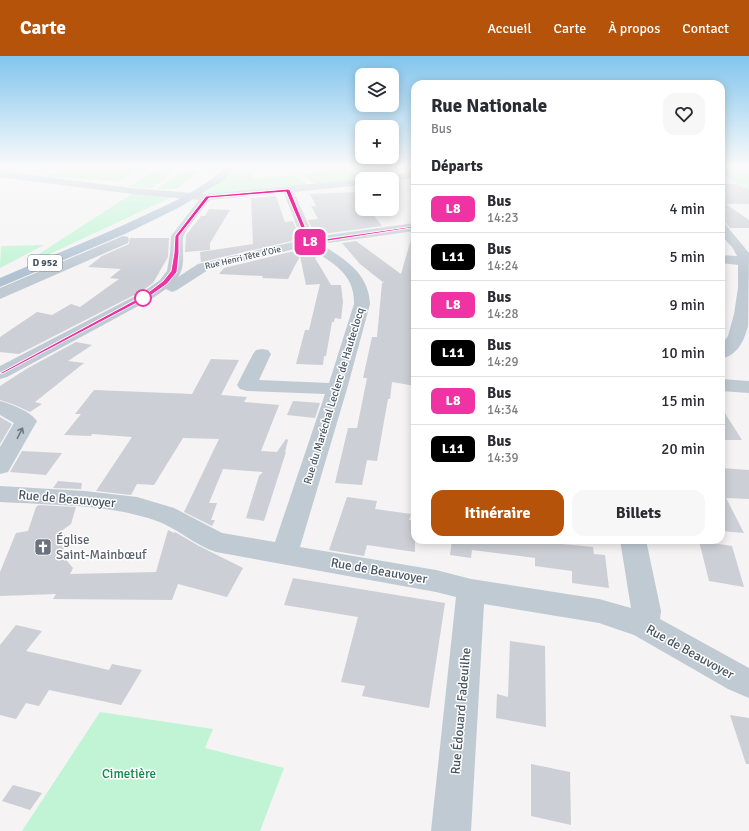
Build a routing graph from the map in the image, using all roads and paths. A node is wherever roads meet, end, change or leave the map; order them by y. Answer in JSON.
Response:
{"nodes":[{"id":1,"x":182,"y":202,"type":"edge"},
{"id":2,"x":192,"y":202,"type":"edge"},
{"id":3,"x":293,"y":202,"type":"edge"},
{"id":4,"x":411,"y":228,"type":"edge"},
{"id":5,"x":725,"y":231,"type":"edge"},
{"id":6,"x":123,"y":240,"type":"dead end"},
{"id":7,"x":309,"y":242,"type":"junction"},
{"id":8,"x":725,"y":259,"type":"edge"},
{"id":9,"x":744,"y":261,"type":"junction"},
{"id":10,"x":0,"y":283,"type":"edge"},
{"id":11,"x":172,"y":287,"type":"dead end"},
{"id":12,"x":0,"y":294,"type":"edge"},
{"id":13,"x":725,"y":351,"type":"edge"},
{"id":14,"x":262,"y":354,"type":"dead end"},
{"id":15,"x":0,"y":372,"type":"edge"},
{"id":16,"x":725,"y":385,"type":"edge"},
{"id":17,"x":749,"y":387,"type":"edge"},
{"id":18,"x":338,"y":389,"type":"junction"},
{"id":19,"x":0,"y":407,"type":"edge"},
{"id":20,"x":0,"y":467,"type":"edge"},
{"id":21,"x":0,"y":494,"type":"edge"},
{"id":22,"x":634,"y":544,"type":"edge"},
{"id":23,"x":284,"y":555,"type":"junction"},
{"id":24,"x":472,"y":590,"type":"junction"},
{"id":25,"x":644,"y":625,"type":"junction"},
{"id":26,"x":749,"y":683,"type":"edge"},
{"id":27,"x":450,"y":831,"type":"edge"}],
"edges":[{"from":1,"to":10,"type":"main road","number":"D 952"},
{"from":2,"to":15,"type":"street"},
{"from":3,"to":7,"type":"street"},
{"from":4,"to":7,"type":"street","name":"Rue Henri Tête d'Oie"},
{"from":5,"to":9,"type":"street"},
{"from":6,"to":12,"type":"street"},
{"from":7,"to":11,"type":"street","name":"Rue Henri Tête d'Oie"},
{"from":7,"to":18,"type":"street","name":"Rue du Maréchal Leclerc de Hauteclocq"},
{"from":8,"to":9,"type":"street"},
{"from":9,"to":13,"type":"street"},
{"from":14,"to":18,"type":"street"},
{"from":16,"to":17,"type":"street"},
{"from":18,"to":23,"type":"street","name":"Rue du Maréchal Leclerc de Hauteclocq"},
{"from":20,"to":19,"type":"street","one_way":true},
{"from":21,"to":23,"type":"street","name":"Rue de Beauvoyer"},
{"from":22,"to":25,"type":"street"},
{"from":23,"to":24,"type":"street","name":"Rue de Beauvoyer"},
{"from":24,"to":25,"type":"street","name":"Rue de Beauvoyer"},
{"from":24,"to":27,"type":"street","name":"Rue Édouard Fadeuilhe"},
{"from":25,"to":26,"type":"street","name":"Rue de Beauvoyer"}]}
